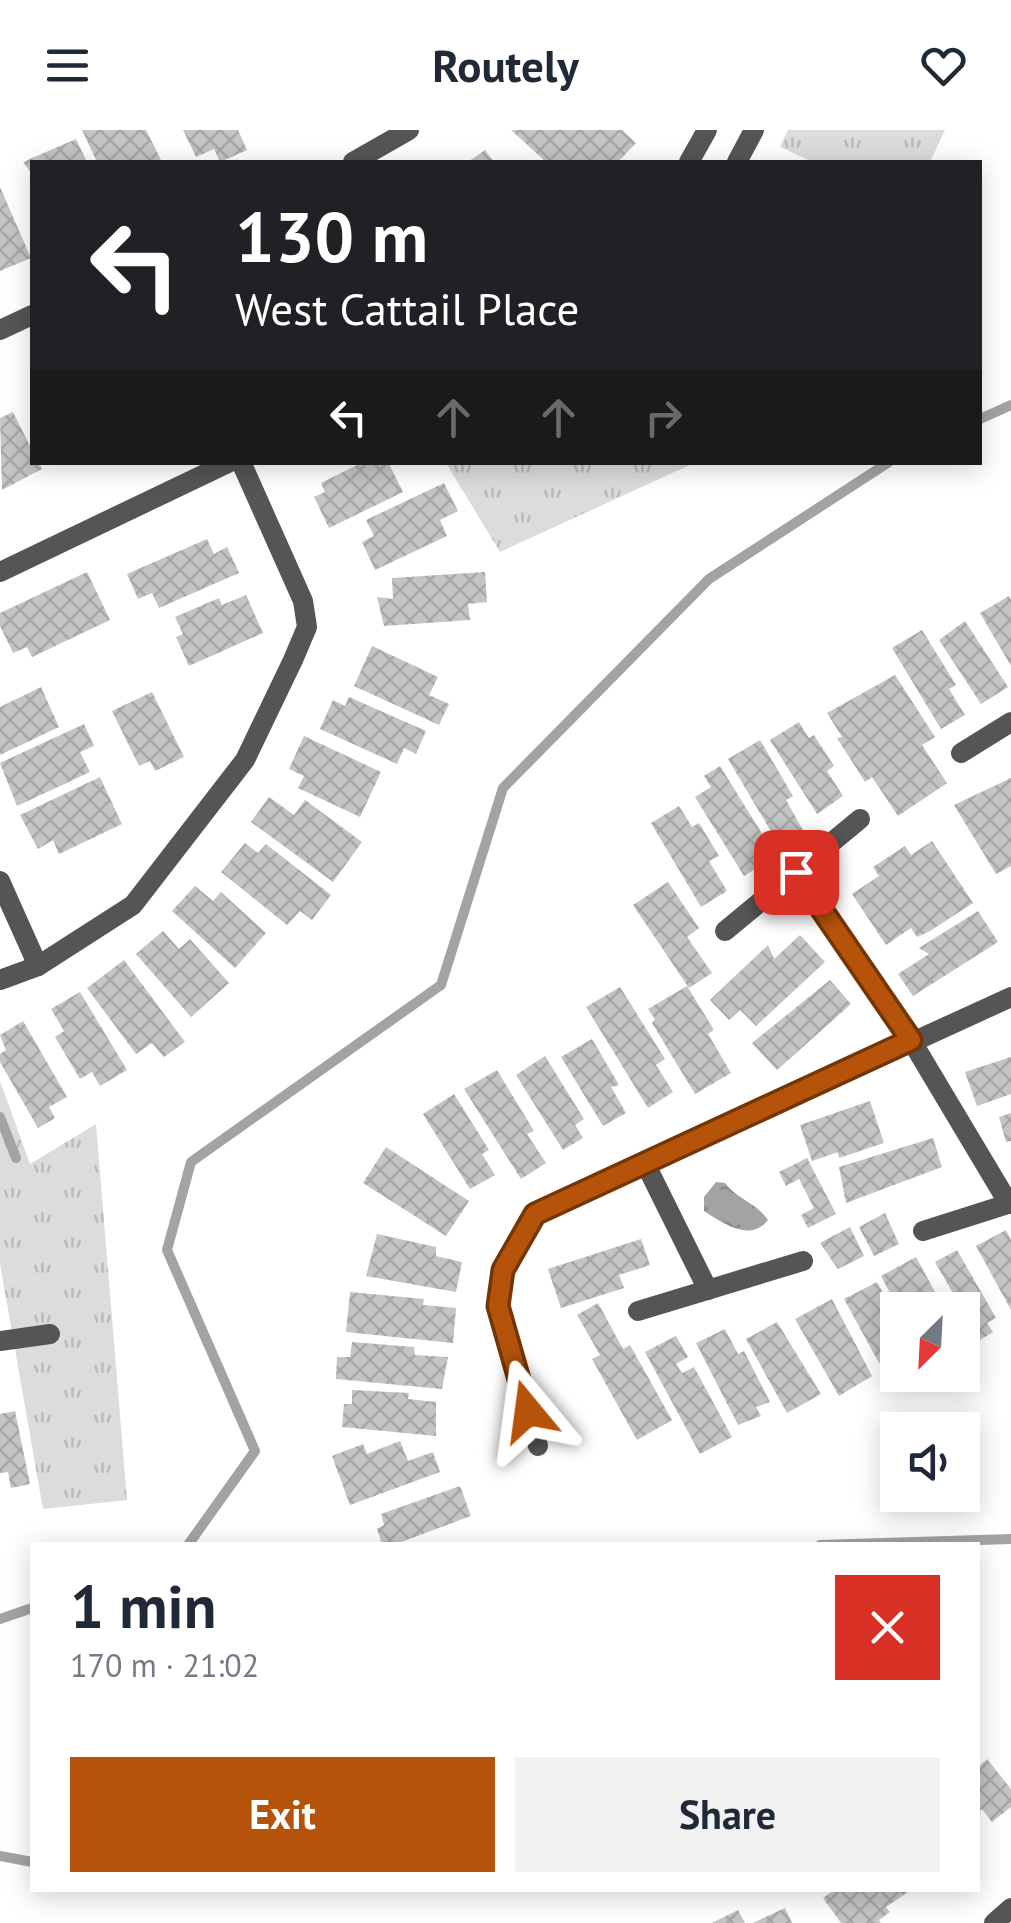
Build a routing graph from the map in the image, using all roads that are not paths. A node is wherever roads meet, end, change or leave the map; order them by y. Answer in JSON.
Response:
{"nodes":[{"id":1,"x":410,"y":130,"type":"edge"},
{"id":2,"x":707,"y":130,"type":"edge"},
{"id":3,"x":754,"y":130,"type":"edge"},
{"id":4,"x":357,"y":160,"type":"edge"},
{"id":5,"x":690,"y":160,"type":"edge"},
{"id":6,"x":737,"y":160,"type":"edge"},
{"id":7,"x":30,"y":316,"type":"edge"},
{"id":8,"x":0,"y":330,"type":"edge"},
{"id":9,"x":224,"y":465,"type":"edge"},
{"id":10,"x":242,"y":465,"type":"edge"},
{"id":11,"x":0,"y":572,"type":"edge"},
{"id":12,"x":1011,"y":722,"type":"edge"},
{"id":13,"x":961,"y":753,"type":"dead end"},
{"id":14,"x":860,"y":819,"type":"dead end"},
{"id":15,"x":796,"y":872,"type":"junction"},
{"id":16,"x":0,"y":880,"type":"edge"},
{"id":17,"x":724,"y":931,"type":"dead end"},
{"id":18,"x":38,"y":966,"type":"junction"},
{"id":19,"x":0,"y":980,"type":"edge"},
{"id":20,"x":1011,"y":996,"type":"edge"},
{"id":21,"x":911,"y":1040,"type":"junction"},
{"id":22,"x":646,"y":1163,"type":"junction"},
{"id":23,"x":1010,"y":1204,"type":"edge"},
{"id":24,"x":923,"y":1231,"type":"dead end"},
{"id":25,"x":803,"y":1261,"type":"dead end"},
{"id":26,"x":708,"y":1290,"type":"junction"},
{"id":27,"x":638,"y":1312,"type":"dead end"},
{"id":28,"x":50,"y":1334,"type":"dead end"},
{"id":29,"x":0,"y":1342,"type":"edge"},
{"id":30,"x":538,"y":1446,"type":"dead end"},
{"id":31,"x":1011,"y":1908,"type":"edge"},
{"id":32,"x":994,"y":1923,"type":"edge"}],
"edges":[{"from":1,"to":4,"type":"street"},
{"from":2,"to":5,"type":"street"},
{"from":3,"to":6,"type":"street"},
{"from":7,"to":8,"type":"street"},
{"from":9,"to":11,"type":"street"},
{"from":10,"to":18,"type":"street"},
{"from":12,"to":13,"type":"street"},
{"from":14,"to":15,"type":"street"},
{"from":15,"to":17,"type":"street"},
{"from":15,"to":21,"type":"street"},
{"from":16,"to":18,"type":"street"},
{"from":18,"to":19,"type":"street"},
{"from":20,"to":21,"type":"street"},
{"from":21,"to":22,"type":"street"},
{"from":21,"to":23,"type":"street"},
{"from":22,"to":26,"type":"street"},
{"from":22,"to":30,"type":"street"},
{"from":23,"to":24,"type":"street"},
{"from":25,"to":26,"type":"street"},
{"from":26,"to":27,"type":"street"},
{"from":28,"to":29,"type":"street"},
{"from":31,"to":32,"type":"street"}]}
